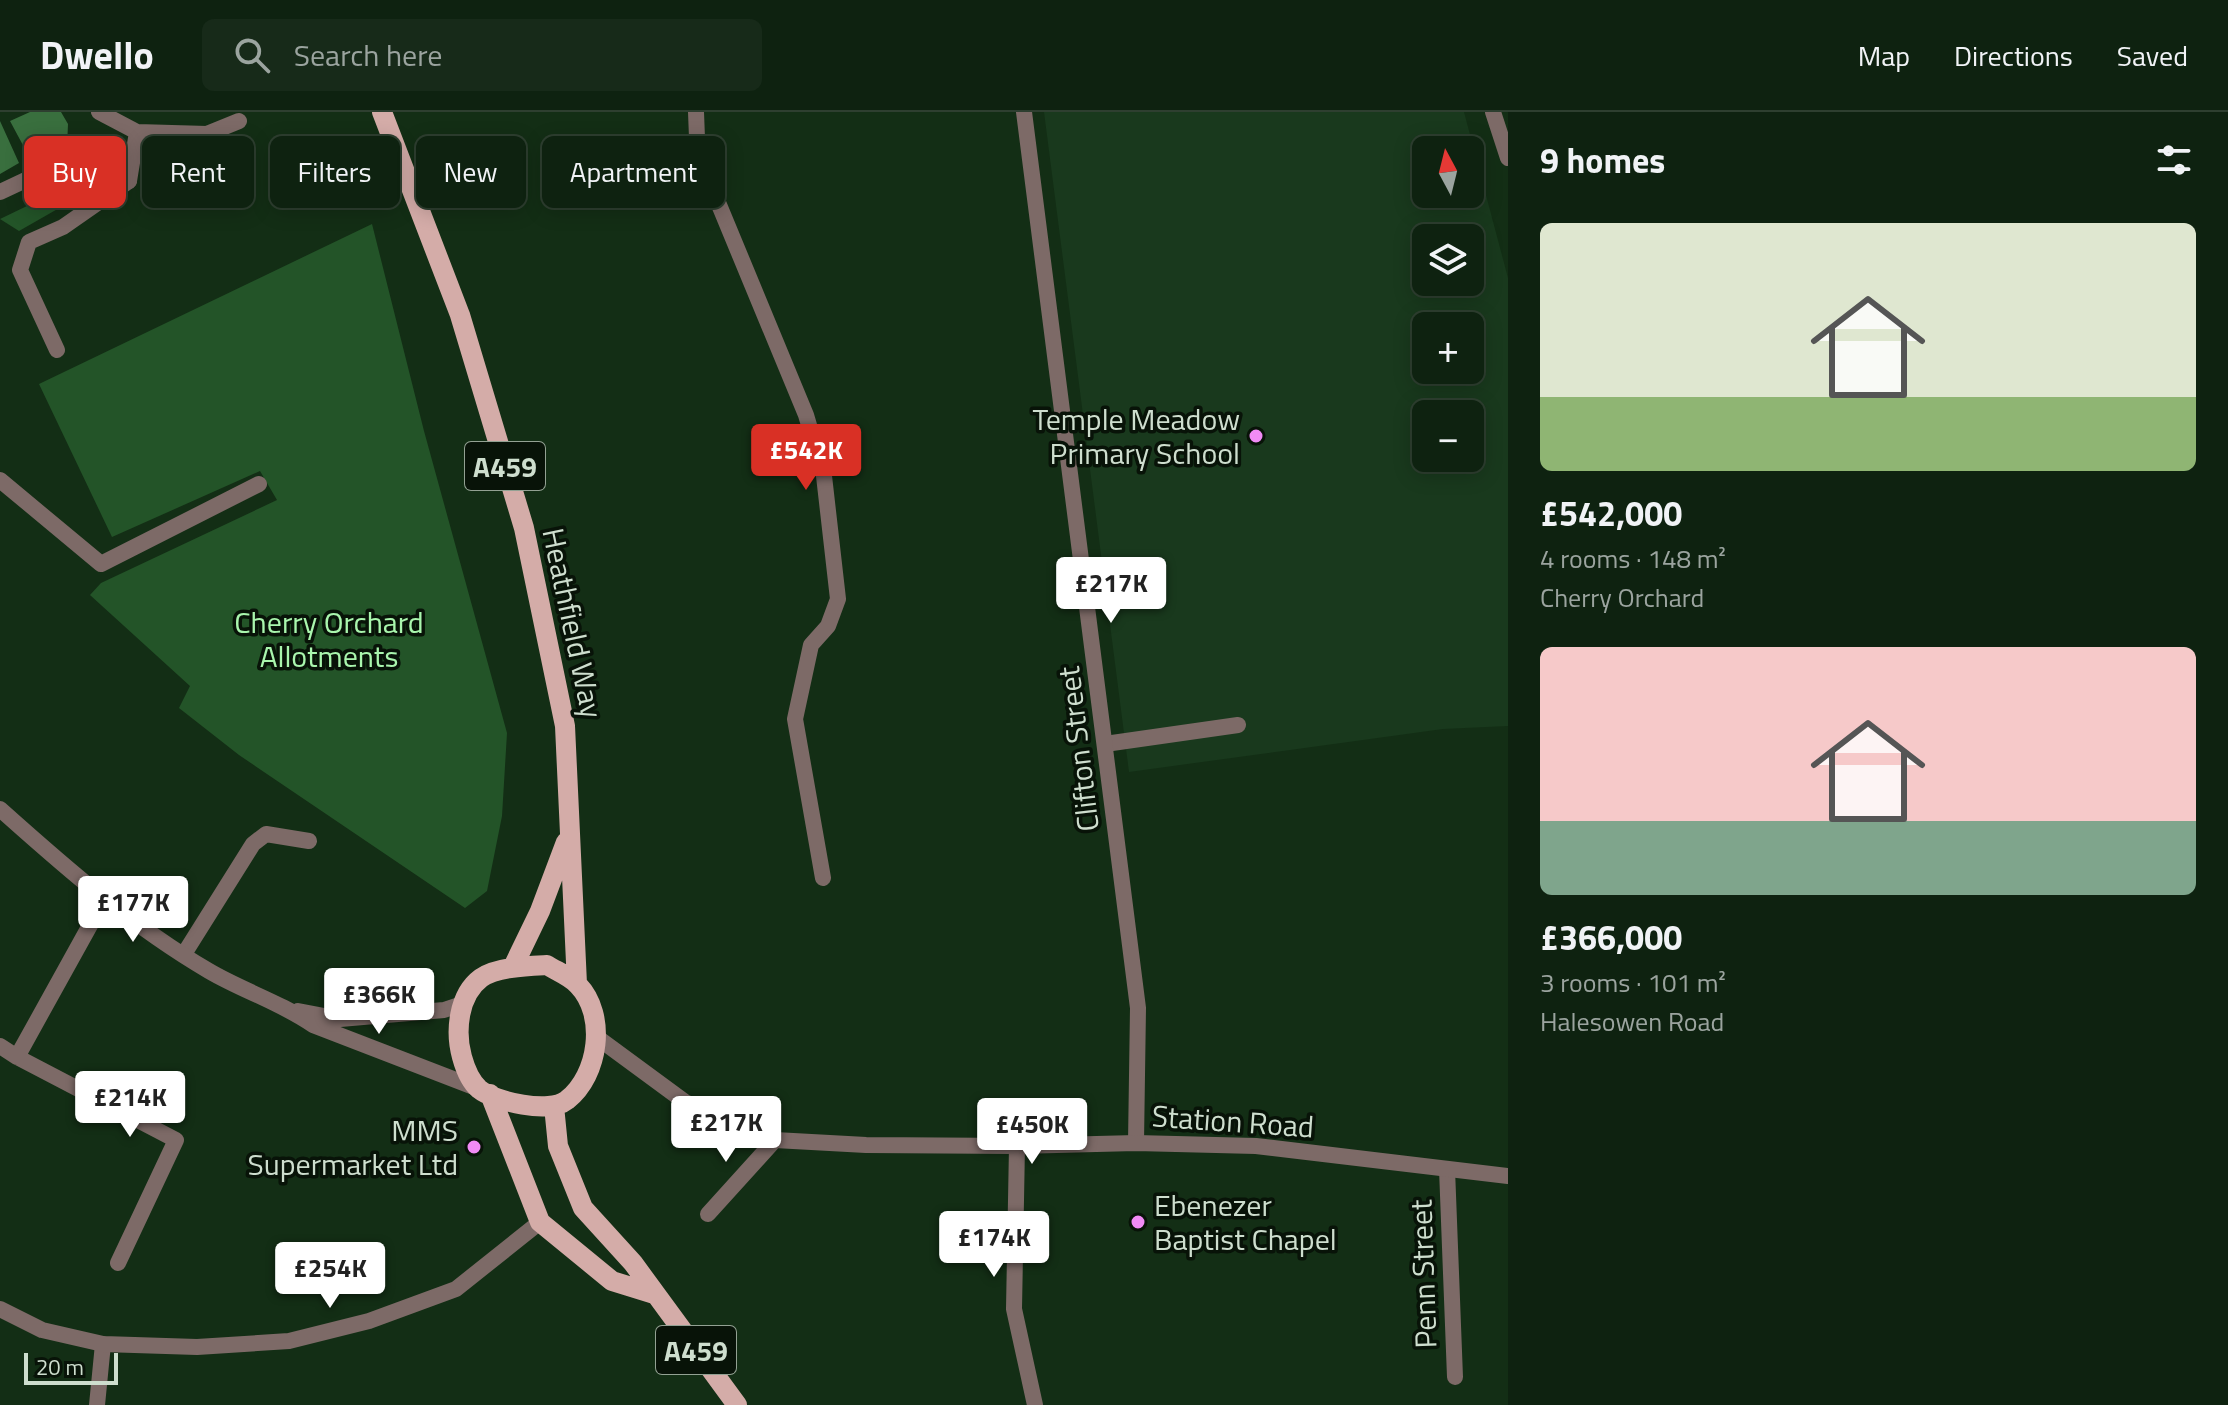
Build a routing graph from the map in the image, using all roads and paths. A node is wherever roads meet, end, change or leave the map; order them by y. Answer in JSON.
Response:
{"nodes":[{"id":1,"x":99,"y":112,"type":"edge"},
{"id":2,"x":382,"y":112,"type":"edge"},
{"id":3,"x":696,"y":112,"type":"edge"},
{"id":4,"x":1024,"y":112,"type":"edge"},
{"id":5,"x":1493,"y":112,"type":"edge"},
{"id":6,"x":239,"y":121,"type":"dead end"},
{"id":7,"x":137,"y":132,"type":"junction"},
{"id":8,"x":1508,"y":158,"type":"edge"},
{"id":9,"x":24,"y":181,"type":"edge"},
{"id":10,"x":0,"y":192,"type":"edge"},
{"id":11,"x":57,"y":350,"type":"dead end"},
{"id":12,"x":0,"y":480,"type":"edge"},
{"id":13,"x":259,"y":484,"type":"dead end"},
{"id":14,"x":1238,"y":725,"type":"dead end"},
{"id":15,"x":1105,"y":744,"type":"junction"},
{"id":16,"x":0,"y":809,"type":"edge"},
{"id":17,"x":570,"y":833,"type":"junction"},
{"id":18,"x":309,"y":841,"type":"dead end"},
{"id":19,"x":823,"y":878,"type":"dead end"},
{"id":20,"x":104,"y":900,"type":"junction"},
{"id":21,"x":184,"y":954,"type":"junction"},
{"id":22,"x":513,"y":967,"type":"junction"},
{"id":23,"x":577,"y":984,"type":"junction"},
{"id":24,"x":462,"y":1004,"type":"junction"},
{"id":25,"x":292,"y":1010,"type":"junction"},
{"id":26,"x":598,"y":1038,"type":"junction"},
{"id":27,"x":0,"y":1046,"type":"edge"},
{"id":28,"x":17,"y":1057,"type":"junction"},
{"id":29,"x":485,"y":1091,"type":"junction"},
{"id":30,"x":554,"y":1106,"type":"junction"},
{"id":31,"x":775,"y":1140,"type":"junction"},
{"id":32,"x":1136,"y":1143,"type":"junction"},
{"id":33,"x":1017,"y":1146,"type":"junction"},
{"id":34,"x":1447,"y":1169,"type":"junction"},
{"id":35,"x":1508,"y":1176,"type":"edge"},
{"id":36,"x":708,"y":1214,"type":"dead end"},
{"id":37,"x":540,"y":1222,"type":"junction"},
{"id":38,"x":118,"y":1263,"type":"dead end"},
{"id":39,"x":654,"y":1294,"type":"junction"},
{"id":40,"x":0,"y":1309,"type":"edge"},
{"id":41,"x":103,"y":1344,"type":"junction"},
{"id":42,"x":1455,"y":1377,"type":"dead end"},
{"id":43,"x":97,"y":1405,"type":"edge"},
{"id":44,"x":737,"y":1405,"type":"edge"},
{"id":45,"x":1035,"y":1405,"type":"edge"}],
"edges":[{"from":1,"to":7,"type":"street"},
{"from":2,"to":17,"type":"main road","name":"Heathfield Way","number":"A459"},
{"from":3,"to":19,"type":"street"},
{"from":4,"to":15,"type":"street","name":"Clifton Street"},
{"from":5,"to":8,"type":"street"},
{"from":6,"to":7,"type":"street"},
{"from":7,"to":11,"type":"street"},
{"from":9,"to":10,"type":"street"},
{"from":12,"to":13,"type":"street"},
{"from":14,"to":15,"type":"street"},
{"from":15,"to":32,"type":"street","name":"Clifton Street"},
{"from":16,"to":20,"type":"street"},
{"from":17,"to":22,"type":"main road","name":"Heathfield Way","number":"A459"},
{"from":17,"to":23,"type":"main road","name":"Heathfield Way","number":"A459"},
{"from":18,"to":21,"type":"street"},
{"from":20,"to":21,"type":"street"},
{"from":20,"to":28,"type":"street"},
{"from":21,"to":25,"type":"street"},
{"from":22,"to":23,"type":"main road"},
{"from":22,"to":24,"type":"main road"},
{"from":23,"to":26,"type":"main road","number":"A459"},
{"from":24,"to":25,"type":"street"},
{"from":24,"to":29,"type":"main road","number":"A459"},
{"from":25,"to":29,"type":"street"},
{"from":26,"to":30,"type":"main road"},
{"from":26,"to":31,"type":"street","name":"Station Road"},
{"from":27,"to":28,"type":"street"},
{"from":28,"to":38,"type":"street"},
{"from":29,"to":30,"type":"main road"},
{"from":29,"to":37,"type":"main road","number":"A459"},
{"from":30,"to":39,"type":"main road"},
{"from":31,"to":33,"type":"street","name":"Station Road"},
{"from":31,"to":36,"type":"street"},
{"from":32,"to":33,"type":"street","name":"Station Road"},
{"from":32,"to":34,"type":"street","name":"Station Road"},
{"from":33,"to":45,"type":"street"},
{"from":34,"to":35,"type":"street","name":"Station Road"},
{"from":34,"to":42,"type":"street","name":"Penn Street"},
{"from":37,"to":39,"type":"main road","number":"A459"},
{"from":37,"to":41,"type":"street"},
{"from":39,"to":44,"type":"main road","number":"A459"},
{"from":40,"to":41,"type":"street"},
{"from":41,"to":43,"type":"street"}]}
